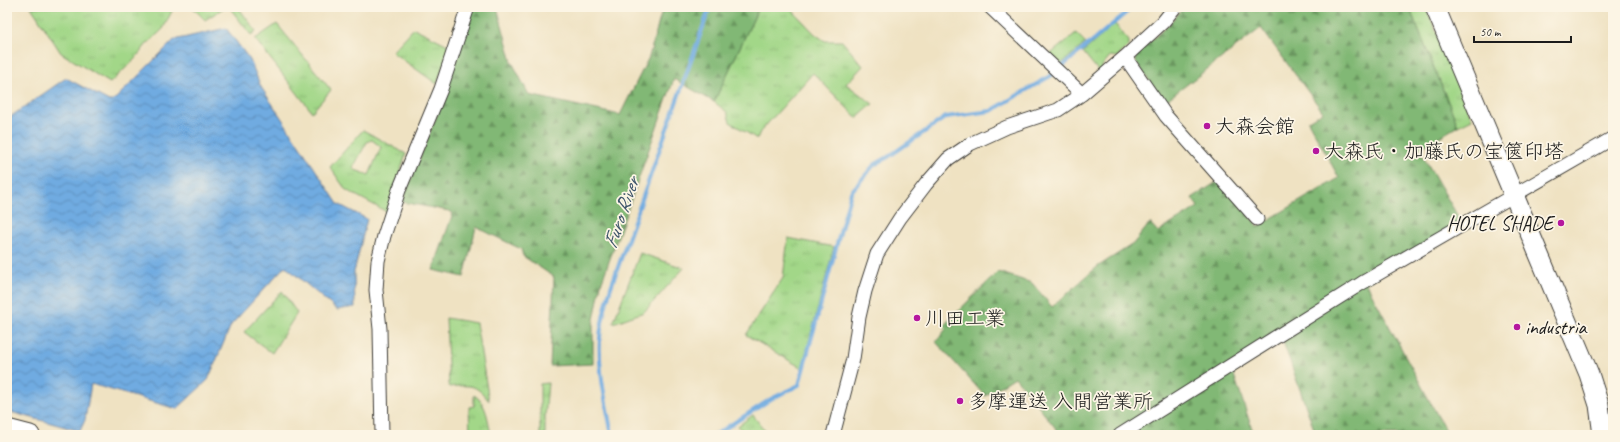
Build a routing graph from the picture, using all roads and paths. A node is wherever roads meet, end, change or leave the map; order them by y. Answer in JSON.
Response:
{"nodes":[{"id":1,"x":468,"y":7,"type":"edge"},
{"id":2,"x":990,"y":7,"type":"edge"},
{"id":3,"x":1175,"y":7,"type":"edge"},
{"id":4,"x":1435,"y":7,"type":"edge"},
{"id":5,"x":1126,"y":57,"type":"junction"},
{"id":6,"x":1082,"y":94,"type":"junction"},
{"id":7,"x":1613,"y":138,"type":"edge"},
{"id":8,"x":1514,"y":195,"type":"junction"},
{"id":9,"x":1258,"y":219,"type":"dead end"},
{"id":10,"x":7,"y":429,"type":"edge"},
{"id":11,"x":30,"y":435,"type":"edge"},
{"id":12,"x":382,"y":435,"type":"edge"},
{"id":13,"x":833,"y":435,"type":"edge"},
{"id":14,"x":1120,"y":435,"type":"edge"},
{"id":15,"x":1603,"y":435,"type":"edge"}],
"edges":[{"from":1,"to":12,"type":"street"},
{"from":2,"to":6,"type":"street"},
{"from":3,"to":5,"type":"street"},
{"from":4,"to":8,"type":"street"},
{"from":5,"to":6,"type":"street"},
{"from":5,"to":9,"type":"street"},
{"from":6,"to":13,"type":"street"},
{"from":7,"to":8,"type":"street"},
{"from":8,"to":14,"type":"street"},
{"from":8,"to":15,"type":"street"},
{"from":10,"to":11,"type":"street"}]}
